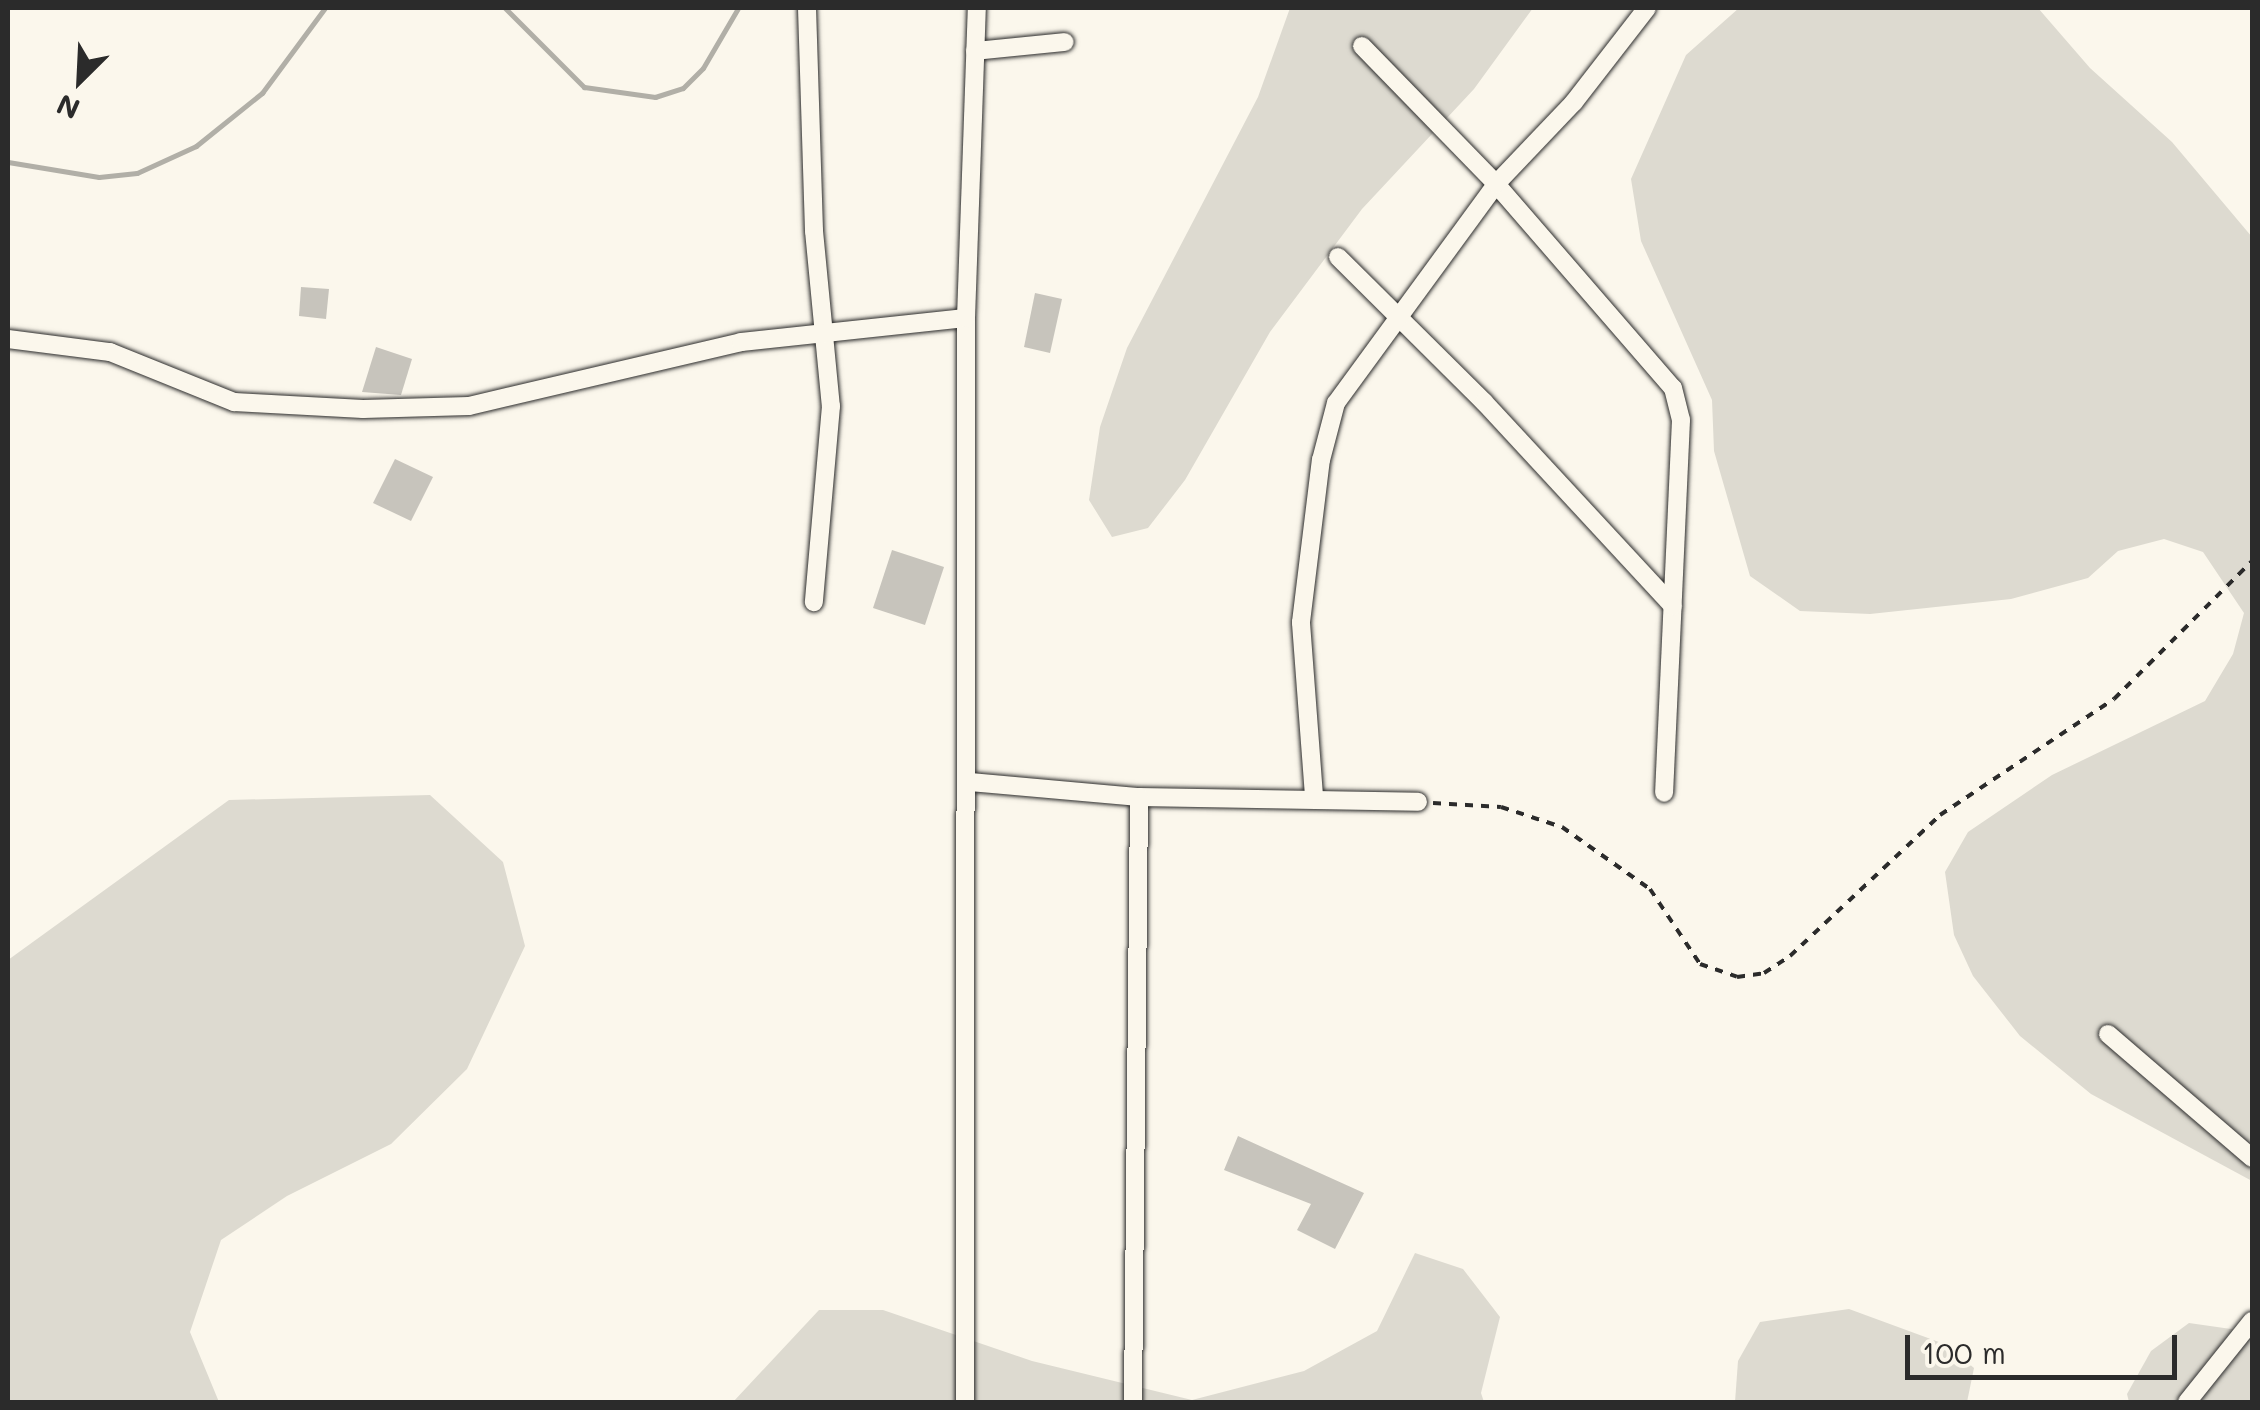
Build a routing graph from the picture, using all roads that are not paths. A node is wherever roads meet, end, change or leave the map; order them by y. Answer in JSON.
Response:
{"nodes":[{"id":1,"x":807,"y":8,"type":"edge"},
{"id":2,"x":977,"y":8,"type":"edge"},
{"id":3,"x":1647,"y":8,"type":"edge"},
{"id":4,"x":1065,"y":42,"type":"dead end"},
{"id":5,"x":1362,"y":46,"type":"dead end"},
{"id":6,"x":975,"y":51,"type":"junction"},
{"id":7,"x":1496,"y":184,"type":"junction"},
{"id":8,"x":1338,"y":257,"type":"dead end"},
{"id":9,"x":1397,"y":314,"type":"junction"},
{"id":10,"x":966,"y":318,"type":"junction"},
{"id":11,"x":829,"y":332,"type":"junction"},
{"id":12,"x":8,"y":338,"type":"edge"},
{"id":13,"x":814,"y":602,"type":"dead end"},
{"id":14,"x":1673,"y":606,"type":"junction"},
{"id":15,"x":970,"y":782,"type":"junction"},
{"id":16,"x":1664,"y":793,"type":"dead end"},
{"id":17,"x":1314,"y":796,"type":"junction"},
{"id":18,"x":1140,"y":797,"type":"junction"},
{"id":19,"x":1418,"y":802,"type":"road end"},
{"id":20,"x":2108,"y":1034,"type":"dead end"},
{"id":21,"x":2252,"y":1158,"type":"edge"},
{"id":22,"x":2252,"y":1321,"type":"edge"},
{"id":23,"x":965,"y":1402,"type":"edge"},
{"id":24,"x":1133,"y":1402,"type":"edge"},
{"id":25,"x":2187,"y":1402,"type":"edge"}],
"edges":[{"from":1,"to":11,"type":"street"},
{"from":2,"to":6,"type":"street"},
{"from":3,"to":7,"type":"street"},
{"from":4,"to":6,"type":"street"},
{"from":5,"to":7,"type":"street"},
{"from":6,"to":10,"type":"street"},
{"from":7,"to":9,"type":"street"},
{"from":7,"to":14,"type":"street"},
{"from":8,"to":9,"type":"street"},
{"from":9,"to":14,"type":"street"},
{"from":9,"to":17,"type":"street"},
{"from":10,"to":11,"type":"street"},
{"from":10,"to":15,"type":"street"},
{"from":11,"to":12,"type":"street"},
{"from":11,"to":13,"type":"street"},
{"from":14,"to":16,"type":"street"},
{"from":15,"to":18,"type":"street"},
{"from":15,"to":23,"type":"street"},
{"from":17,"to":18,"type":"street"},
{"from":17,"to":19,"type":"street"},
{"from":18,"to":24,"type":"street"},
{"from":20,"to":21,"type":"street"},
{"from":22,"to":25,"type":"street"}]}
